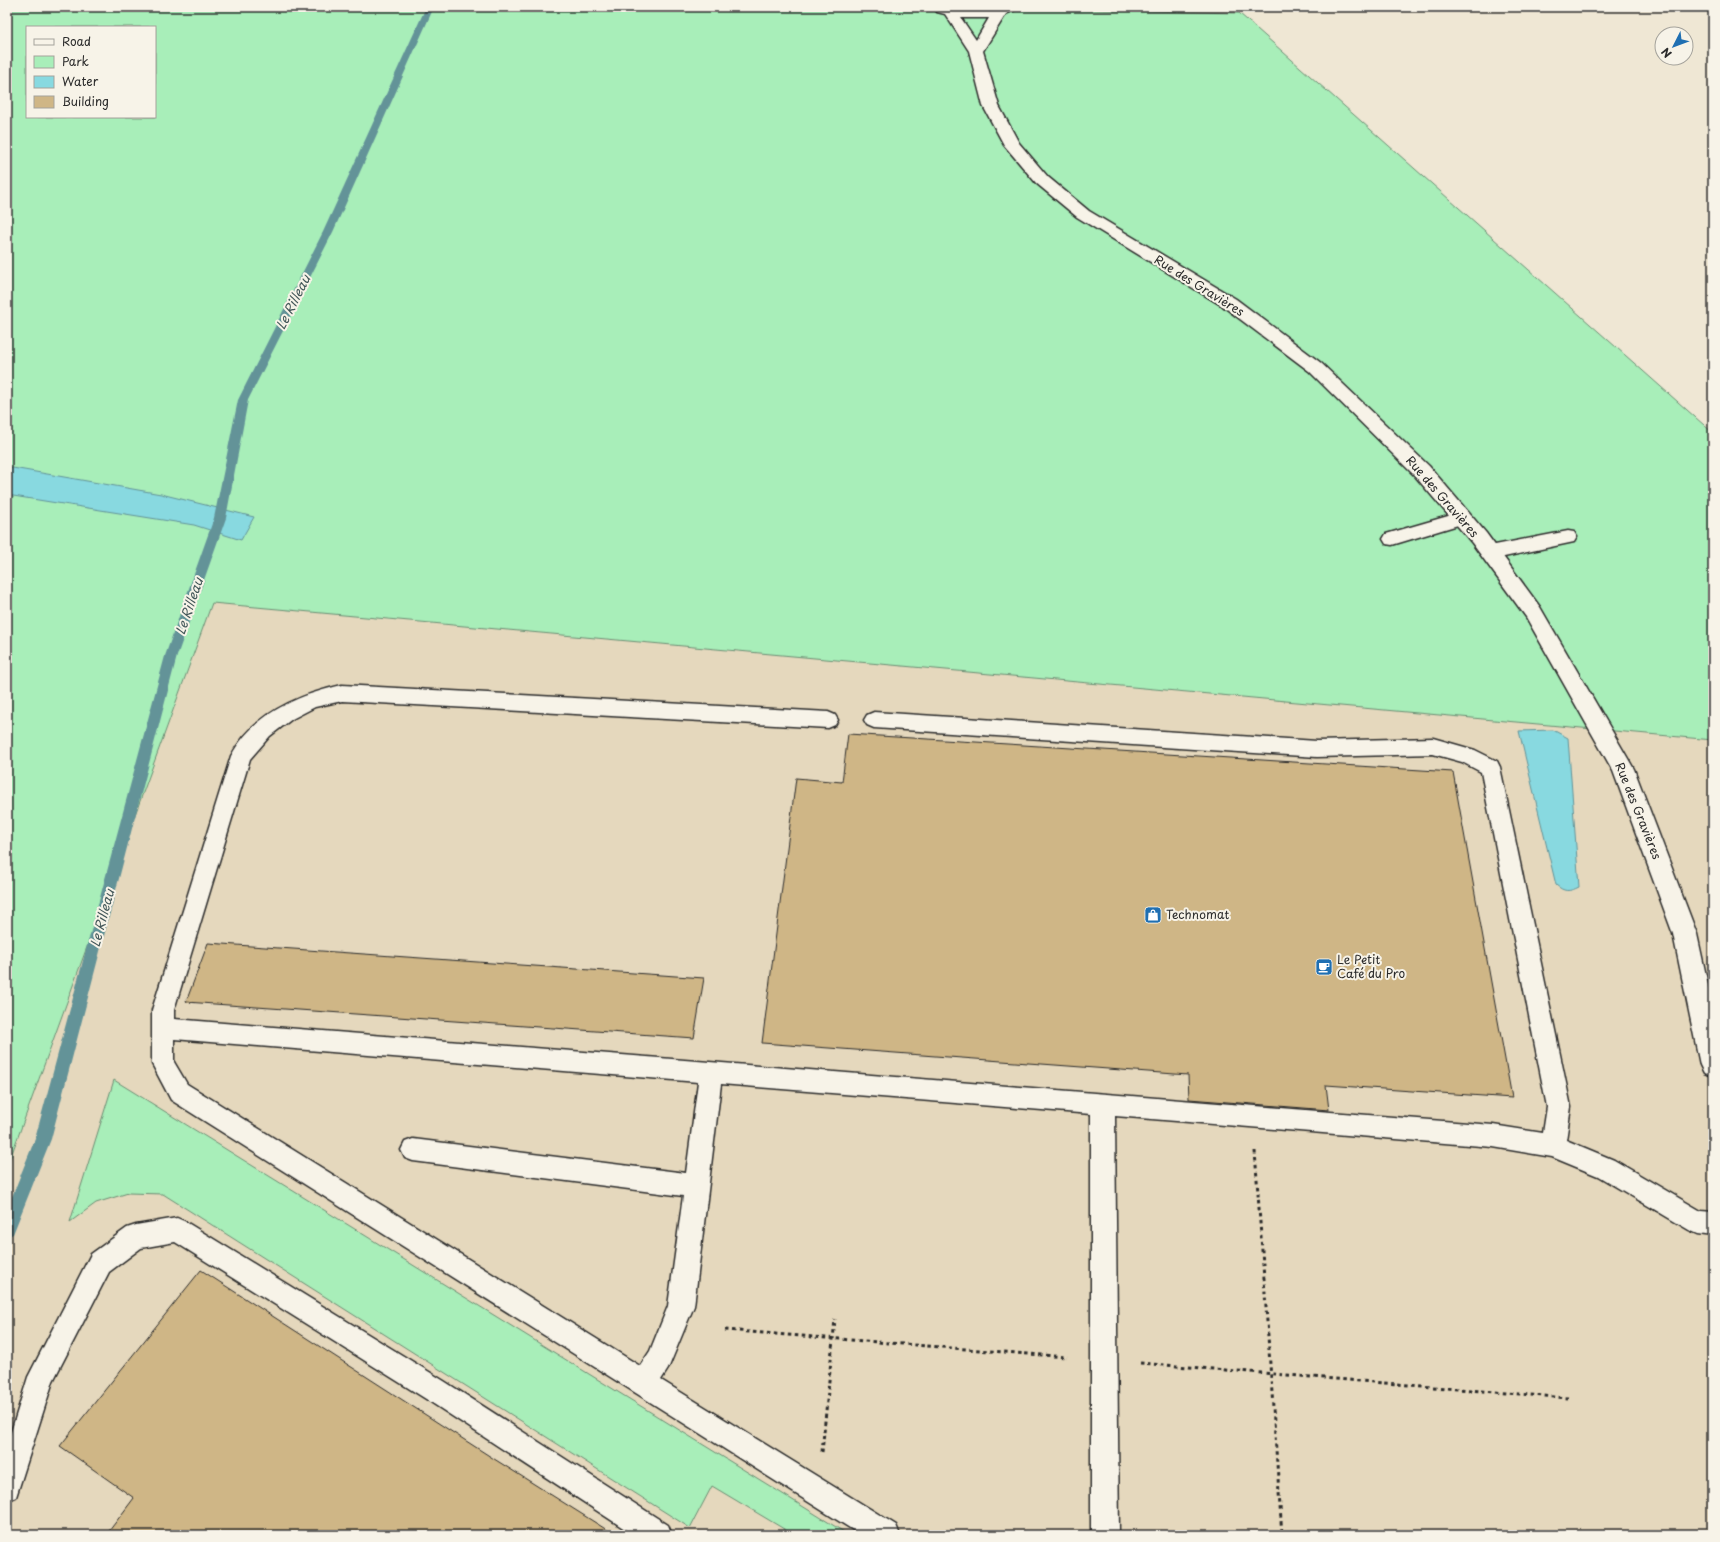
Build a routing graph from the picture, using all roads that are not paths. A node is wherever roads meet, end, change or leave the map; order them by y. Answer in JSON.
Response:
{"nodes":[{"id":1,"x":1005,"y":9,"type":"edge"},
{"id":2,"x":944,"y":10,"type":"edge"},
{"id":3,"x":976,"y":51,"type":"junction"},
{"id":4,"x":1462,"y":518,"type":"junction"},
{"id":5,"x":1568,"y":537,"type":"dead end"},
{"id":6,"x":1392,"y":539,"type":"dead end"},
{"id":7,"x":1490,"y":553,"type":"junction"},
{"id":8,"x":828,"y":720,"type":"dead end"},
{"id":9,"x":874,"y":720,"type":"dead end"},
{"id":10,"x":163,"y":1028,"type":"junction"},
{"id":11,"x":1711,"y":1040,"type":"edge"},
{"id":12,"x":1713,"y":1065,"type":"edge"},
{"id":13,"x":711,"y":1073,"type":"junction"},
{"id":14,"x":1102,"y":1104,"type":"junction"},
{"id":15,"x":1553,"y":1146,"type":"junction"},
{"id":16,"x":413,"y":1150,"type":"dead end"},
{"id":17,"x":696,"y":1186,"type":"junction"},
{"id":18,"x":1713,"y":1224,"type":"edge"},
{"id":19,"x":644,"y":1383,"type":"junction"},
{"id":20,"x":7,"y":1488,"type":"edge"},
{"id":21,"x":658,"y":1535,"type":"edge"},
{"id":22,"x":886,"y":1535,"type":"edge"},
{"id":23,"x":1105,"y":1535,"type":"edge"}],
"edges":[{"from":1,"to":2,"type":"main road"},
{"from":1,"to":3,"type":"main road"},
{"from":2,"to":3,"type":"main road","name":"Rue des Gravières"},
{"from":3,"to":4,"type":"main road","name":"Rue des Gravières"},
{"from":4,"to":6,"type":"lane"},
{"from":4,"to":7,"type":"main road","name":"Rue des Gravières"},
{"from":5,"to":7,"type":"lane"},
{"from":7,"to":11,"type":"main road","name":"Rue des Gravières"},
{"from":8,"to":10,"type":"lane"},
{"from":9,"to":15,"type":"lane"},
{"from":10,"to":13,"type":"lane"},
{"from":10,"to":19,"type":"lane"},
{"from":11,"to":12,"type":"main road","name":"Rue des Gravières"},
{"from":13,"to":14,"type":"lane"},
{"from":13,"to":17,"type":"lane"},
{"from":14,"to":15,"type":"lane"},
{"from":14,"to":23,"type":"lane"},
{"from":15,"to":18,"type":"lane"},
{"from":16,"to":17,"type":"lane"},
{"from":17,"to":19,"type":"lane"},
{"from":19,"to":22,"type":"lane"},
{"from":20,"to":21,"type":"lane"}]}
